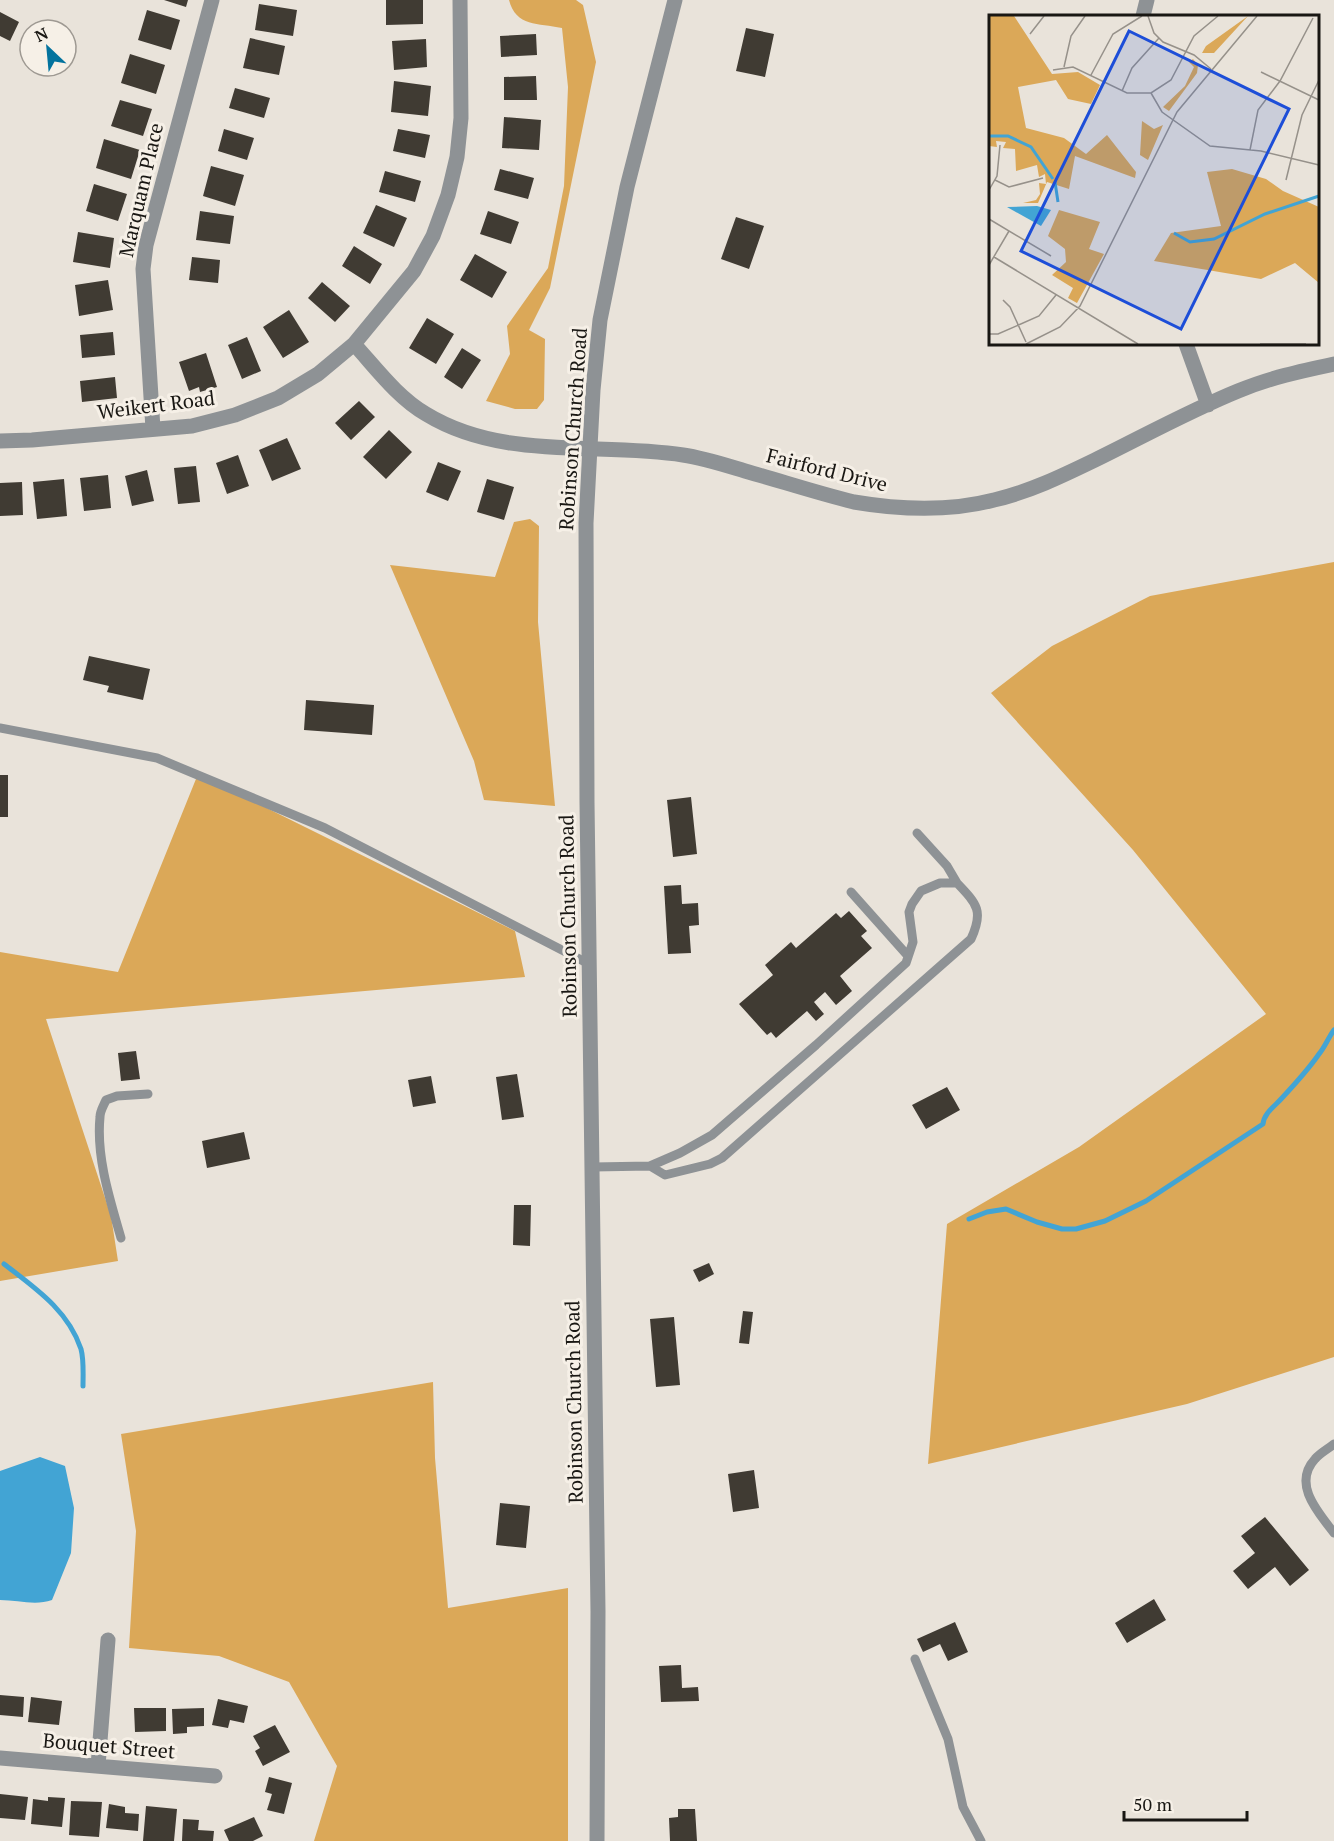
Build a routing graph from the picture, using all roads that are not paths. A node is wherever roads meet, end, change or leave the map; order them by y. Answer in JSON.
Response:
{"nodes":[{"id":1,"x":212,"y":0,"type":"edge"},
{"id":2,"x":460,"y":0,"type":"edge"},
{"id":3,"x":675,"y":0,"type":"edge"},
{"id":4,"x":1147,"y":0,"type":"edge"},
{"id":5,"x":1143,"y":15,"type":"edge"},
{"id":6,"x":354,"y":344,"type":"junction"},
{"id":7,"x":1186,"y":345,"type":"edge"},
{"id":8,"x":1334,"y":364,"type":"edge"},
{"id":9,"x":1208,"y":405,"type":"junction"},
{"id":10,"x":153,"y":429,"type":"junction"},
{"id":11,"x":0,"y":441,"type":"edge"},
{"id":12,"x":589,"y":450,"type":"junction"},
{"id":13,"x":0,"y":728,"type":"edge"},
{"id":14,"x":917,"y":832,"type":"dead end"},
{"id":15,"x":957,"y":883,"type":"junction"},
{"id":16,"x":851,"y":892,"type":"dead end"},
{"id":17,"x":908,"y":956,"type":"junction"},
{"id":18,"x":591,"y":965,"type":"junction"},
{"id":19,"x":148,"y":1094,"type":"dead end"},
{"id":20,"x":650,"y":1166,"type":"junction"},
{"id":21,"x":593,"y":1167,"type":"junction"},
{"id":22,"x":121,"y":1238,"type":"dead end"},
{"id":23,"x":1334,"y":1444,"type":"edge"},
{"id":24,"x":1334,"y":1533,"type":"edge"},
{"id":25,"x":108,"y":1640,"type":"dead end"},
{"id":26,"x":915,"y":1659,"type":"dead end"},
{"id":27,"x":0,"y":1758,"type":"edge"},
{"id":28,"x":98,"y":1767,"type":"junction"},
{"id":29,"x":215,"y":1776,"type":"dead end"},
{"id":30,"x":597,"y":1841,"type":"edge"},
{"id":31,"x":981,"y":1841,"type":"edge"}],
"edges":[{"from":1,"to":10,"type":"street","name":"Marquam Place"},
{"from":2,"to":6,"type":"street","name":"Weikert Road"},
{"from":3,"to":12,"type":"street","name":"Robinson Church Road"},
{"from":4,"to":5,"type":"street"},
{"from":6,"to":10,"type":"street","name":"Weikert Road"},
{"from":6,"to":12,"type":"street","name":"Fairford Drive"},
{"from":7,"to":9,"type":"street"},
{"from":8,"to":9,"type":"street","name":"Fairford Drive"},
{"from":9,"to":12,"type":"street","name":"Fairford Drive"},
{"from":10,"to":11,"type":"street","name":"Weikert Road"},
{"from":12,"to":18,"type":"street","name":"Robinson Church Road"},
{"from":13,"to":18,"type":"lane"},
{"from":14,"to":15,"type":"lane"},
{"from":15,"to":17,"type":"lane"},
{"from":15,"to":20,"type":"lane"},
{"from":16,"to":17,"type":"lane"},
{"from":17,"to":20,"type":"lane"},
{"from":18,"to":21,"type":"street","name":"Robinson Church Road"},
{"from":19,"to":22,"type":"lane"},
{"from":20,"to":21,"type":"lane"},
{"from":21,"to":30,"type":"street","name":"Robinson Church Road"},
{"from":23,"to":24,"type":"lane"},
{"from":25,"to":28,"type":"street"},
{"from":26,"to":31,"type":"lane"},
{"from":27,"to":28,"type":"street","name":"Bouquet Street"},
{"from":28,"to":29,"type":"street","name":"Bouquet Street"}]}
